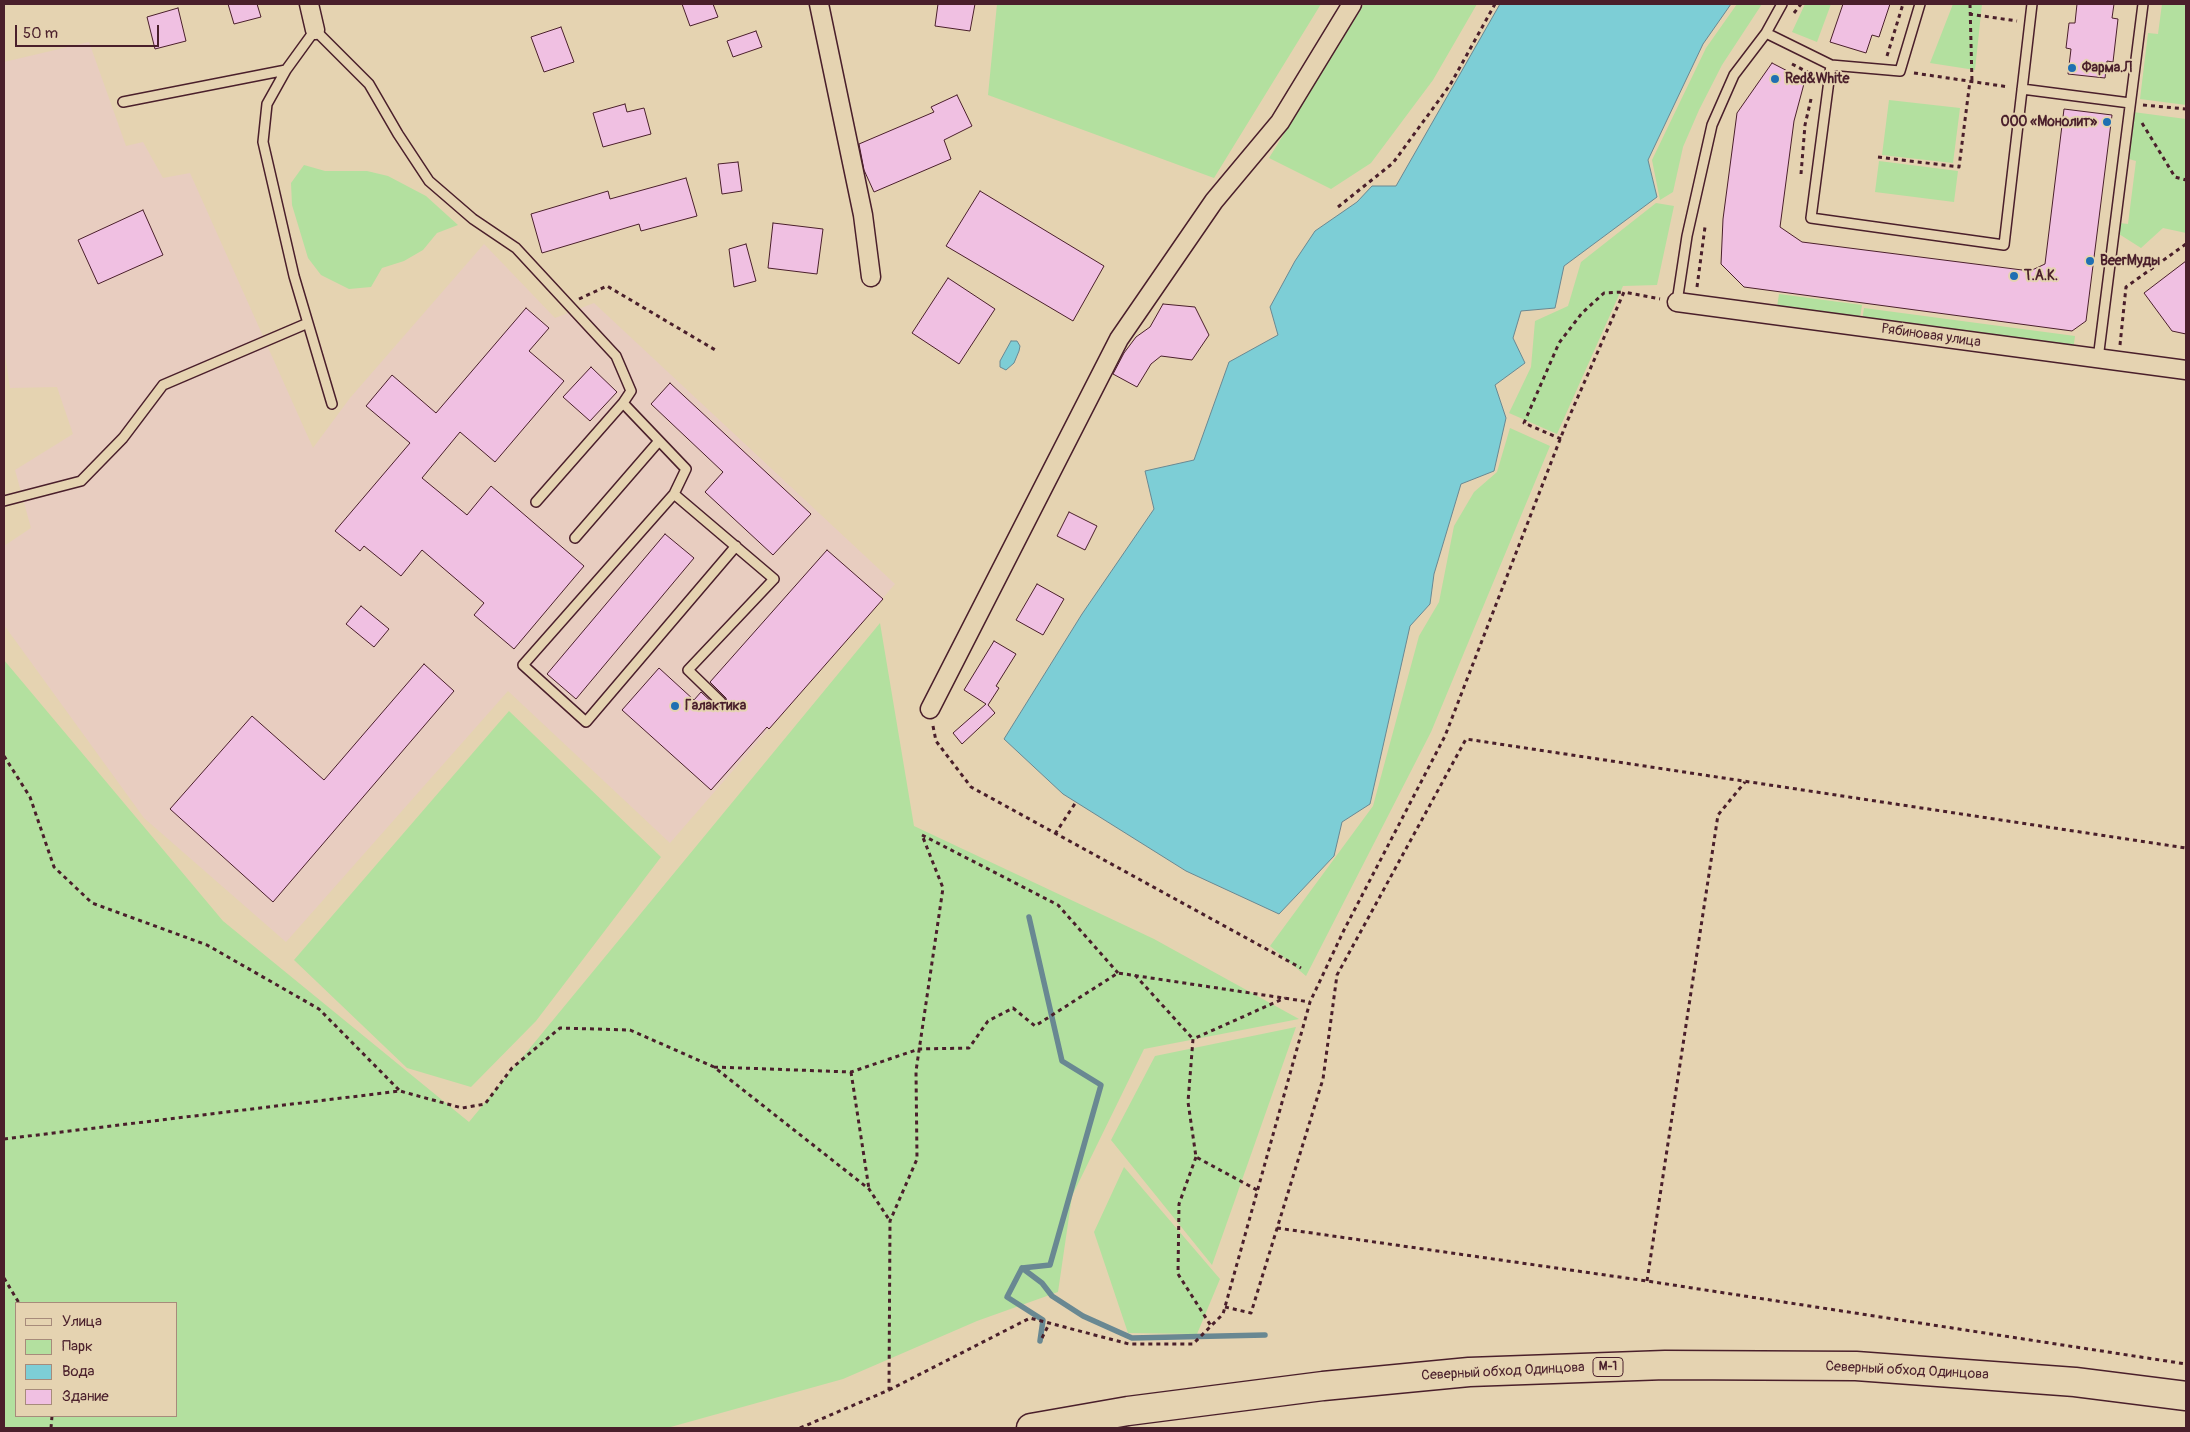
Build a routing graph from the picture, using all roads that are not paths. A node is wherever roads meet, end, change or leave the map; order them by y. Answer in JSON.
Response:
{"nodes":[{"id":1,"x":309,"y":4,"type":"edge"},
{"id":2,"x":819,"y":4,"type":"edge"},
{"id":3,"x":1352,"y":4,"type":"edge"},
{"id":4,"x":1782,"y":4,"type":"edge"},
{"id":5,"x":1920,"y":4,"type":"edge"},
{"id":6,"x":2032,"y":4,"type":"edge"},
{"id":7,"x":2143,"y":4,"type":"edge"},
{"id":8,"x":315,"y":30,"type":"junction"},
{"id":9,"x":1766,"y":33,"type":"junction"},
{"id":10,"x":1831,"y":65,"type":"junction"},
{"id":11,"x":286,"y":70,"type":"junction"},
{"id":12,"x":2022,"y":89,"type":"junction"},
{"id":13,"x":123,"y":102,"type":"dead end"},
{"id":14,"x":2130,"y":103,"type":"junction"},
{"id":15,"x":871,"y":276,"type":"dead end"},
{"id":16,"x":1677,"y":302,"type":"joint"},
{"id":17,"x":308,"y":323,"type":"junction"},
{"id":18,"x":2098,"y":359,"type":"junction"},
{"id":19,"x":2186,"y":370,"type":"edge"},
{"id":20,"x":623,"y":403,"type":"junction"},
{"id":21,"x":332,"y":404,"type":"dead end"},
{"id":22,"x":659,"y":441,"type":"junction"},
{"id":23,"x":674,"y":494,"type":"junction"},
{"id":24,"x":4,"y":501,"type":"edge"},
{"id":25,"x":536,"y":502,"type":"dead end"},
{"id":26,"x":575,"y":538,"type":"dead end"},
{"id":27,"x":736,"y":546,"type":"junction"},
{"id":28,"x":722,"y":702,"type":"dead end"},
{"id":29,"x":930,"y":709,"type":"road end"},
{"id":30,"x":2186,"y":1396,"type":"edge"},
{"id":31,"x":1031,"y":1428,"type":"edge"}],
"edges":[{"from":1,"to":8,"type":"street"},
{"from":2,"to":15,"type":"street"},
{"from":3,"to":29,"type":"street"},
{"from":4,"to":9,"type":"lane"},
{"from":5,"to":10,"type":"lane"},
{"from":6,"to":12,"type":"lane"},
{"from":7,"to":14,"type":"lane"},
{"from":8,"to":11,"type":"lane"},
{"from":8,"to":20,"type":"lane"},
{"from":9,"to":10,"type":"lane"},
{"from":9,"to":16,"type":"lane"},
{"from":10,"to":12,"type":"lane"},
{"from":11,"to":13,"type":"lane"},
{"from":11,"to":17,"type":"lane"},
{"from":12,"to":14,"type":"lane"},
{"from":14,"to":18,"type":"lane"},
{"from":16,"to":18,"type":"street","name":"Рябиновая улица"},
{"from":17,"to":21,"type":"lane"},
{"from":17,"to":24,"type":"lane"},
{"from":18,"to":19,"type":"street","name":"Рябиновая улица"},
{"from":20,"to":22,"type":"lane"},
{"from":20,"to":25,"type":"lane"},
{"from":22,"to":23,"type":"lane"},
{"from":22,"to":26,"type":"lane"},
{"from":23,"to":27,"type":"lane"},
{"from":23,"to":27,"type":"lane"},
{"from":27,"to":28,"type":"lane"},
{"from":30,"to":31,"type":"highway","name":"Северный обход Одинцова","number":"М-1"}]}
